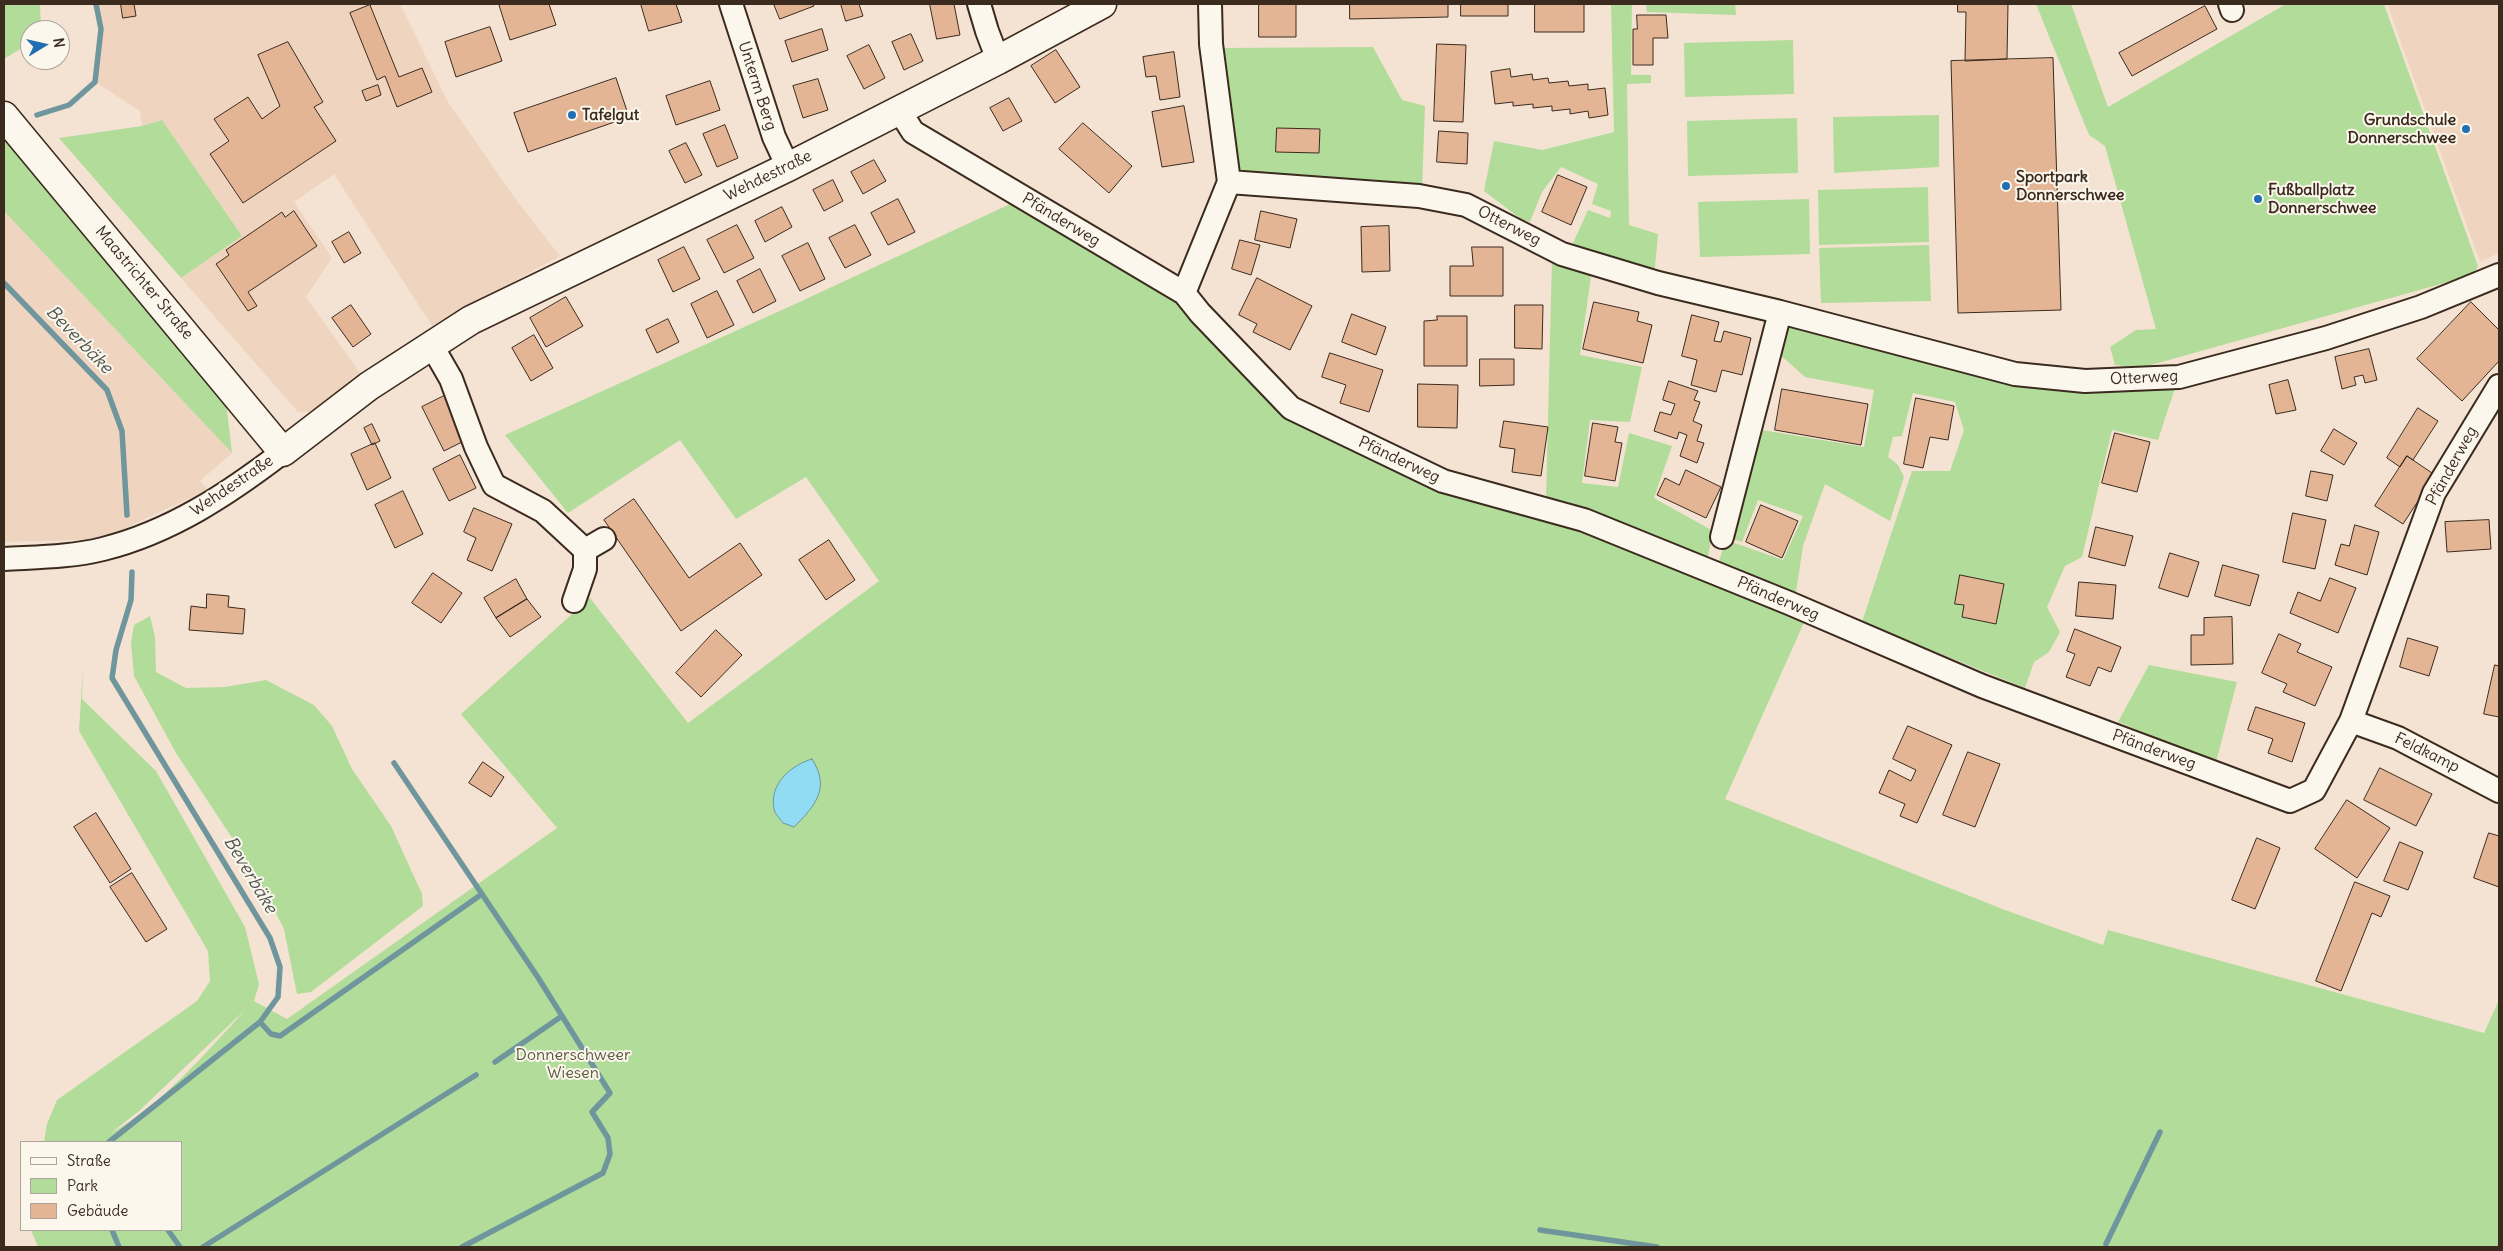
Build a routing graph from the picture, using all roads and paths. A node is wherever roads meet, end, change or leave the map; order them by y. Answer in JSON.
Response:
{"nodes":[{"id":1,"x":731,"y":4,"type":"edge"},
{"id":2,"x":980,"y":4,"type":"edge"},
{"id":3,"x":1102,"y":4,"type":"edge"},
{"id":4,"x":1210,"y":4,"type":"edge"},
{"id":5,"x":998,"y":60,"type":"junction"},
{"id":6,"x":900,"y":110,"type":"junction"},
{"id":7,"x":4,"y":116,"type":"edge"},
{"id":8,"x":788,"y":167,"type":"junction"},
{"id":9,"x":1229,"y":182,"type":"junction"},
{"id":10,"x":2499,"y":275,"type":"edge"},
{"id":11,"x":1184,"y":293,"type":"junction"},
{"id":12,"x":1780,"y":312,"type":"junction"},
{"id":13,"x":432,"y":346,"type":"junction"},
{"id":14,"x":2499,"y":386,"type":"edge"},
{"id":15,"x":283,"y":452,"type":"junction"},
{"id":16,"x":1722,"y":537,"type":"dead end"},
{"id":17,"x":4,"y":559,"type":"edge"},
{"id":18,"x":574,"y":601,"type":"dead end"},
{"id":19,"x":2351,"y":721,"type":"junction"},
{"id":20,"x":2499,"y":791,"type":"edge"}],
"edges":[{"from":1,"to":8,"type":"street","name":"Unterm Berg"},
{"from":2,"to":5,"type":"street"},
{"from":3,"to":5,"type":"street","name":"Wehdestraße"},
{"from":4,"to":9,"type":"street"},
{"from":5,"to":6,"type":"street","name":"Wehdestraße"},
{"from":6,"to":8,"type":"street","name":"Wehdestraße"},
{"from":6,"to":11,"type":"street","name":"Pfänderweg"},
{"from":7,"to":15,"type":"street","name":"Maastrichter Straße"},
{"from":8,"to":13,"type":"street","name":"Wehdestraße"},
{"from":9,"to":11,"type":"street"},
{"from":9,"to":12,"type":"street","name":"Otterweg"},
{"from":10,"to":12,"type":"street","name":"Otterweg"},
{"from":11,"to":19,"type":"street","name":"Pfänderweg"},
{"from":12,"to":16,"type":"street"},
{"from":13,"to":15,"type":"street","name":"Wehdestraße"},
{"from":13,"to":18,"type":"street"},
{"from":14,"to":19,"type":"street","name":"Pfänderweg"},
{"from":15,"to":17,"type":"street","name":"Wehdestraße"},
{"from":19,"to":20,"type":"street","name":"Feldkamp"}]}
